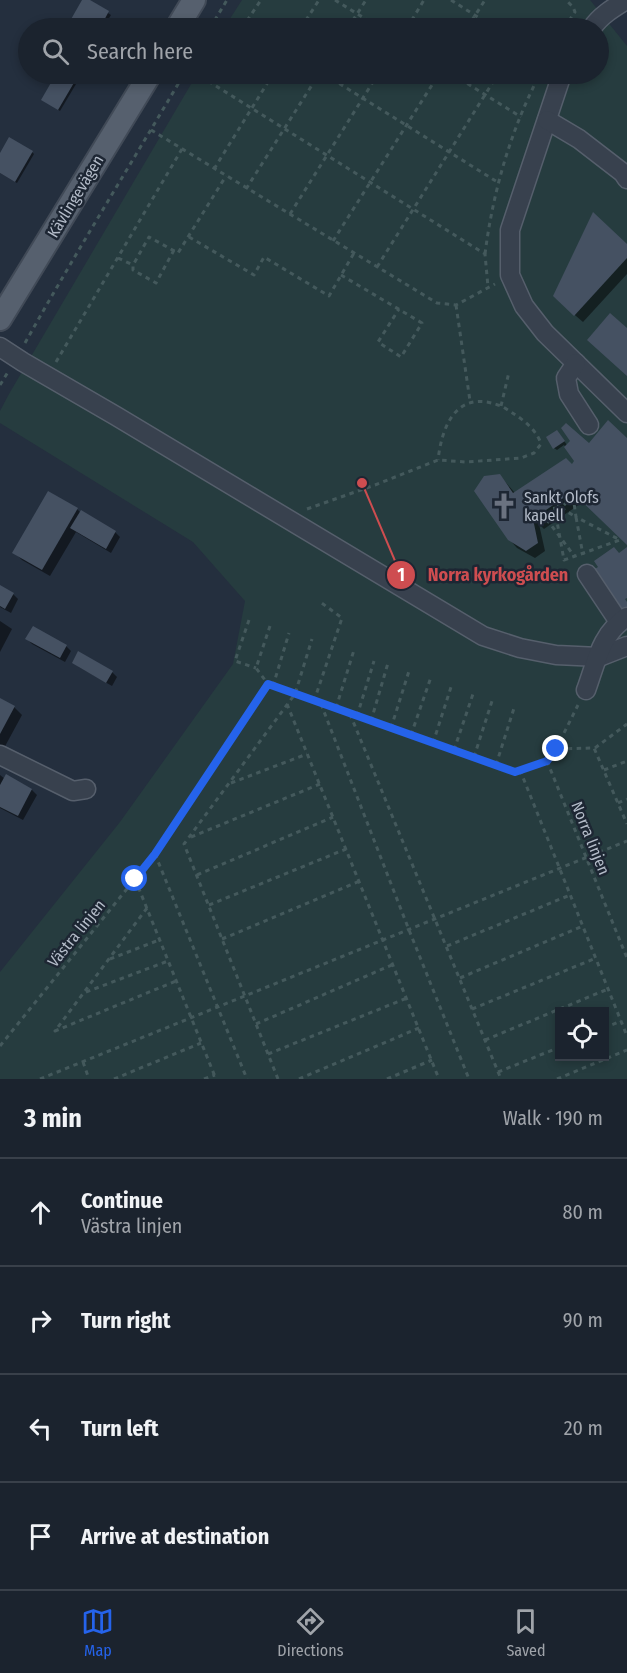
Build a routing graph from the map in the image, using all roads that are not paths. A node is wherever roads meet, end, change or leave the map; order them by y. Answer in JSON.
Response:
{"nodes":[{"id":1,"x":194,"y":0,"type":"edge"},
{"id":2,"x":626,"y":0,"type":"edge"},
{"id":3,"x":183,"y":18,"type":"edge"},
{"id":4,"x":601,"y":18,"type":"edge"},
{"id":5,"x":144,"y":84,"type":"edge"},
{"id":6,"x":559,"y":84,"type":"edge"},
{"id":7,"x":547,"y":120,"type":"junction"},
{"id":8,"x":627,"y":179,"type":"edge"},
{"id":9,"x":0,"y":319,"type":"edge"},
{"id":10,"x":0,"y":347,"type":"edge"},
{"id":11,"x":576,"y":363,"type":"junction"},
{"id":12,"x":627,"y":414,"type":"edge"},
{"id":13,"x":589,"y":425,"type":"dead end"},
{"id":14,"x":586,"y":573,"type":"road end"},
{"id":15,"x":623,"y":620,"type":"edge"},
{"id":16,"x":627,"y":646,"type":"edge"},
{"id":17,"x":599,"y":657,"type":"junction"},
{"id":18,"x":586,"y":690,"type":"road end"},
{"id":19,"x":0,"y":755,"type":"edge"},
{"id":20,"x":86,"y":789,"type":"dead end"}],
"edges":[{"from":1,"to":3,"type":"main road"},
{"from":2,"to":4,"type":"lane"},
{"from":5,"to":9,"type":"main road","name":"Kävlingevägen"},
{"from":6,"to":7,"type":"lane"},
{"from":7,"to":8,"type":"lane"},
{"from":7,"to":11,"type":"lane"},
{"from":10,"to":17,"type":"lane"},
{"from":11,"to":12,"type":"lane"},
{"from":11,"to":13,"type":"lane"},
{"from":14,"to":15,"type":"lane"},
{"from":15,"to":17,"type":"lane"},
{"from":16,"to":17,"type":"lane"},
{"from":17,"to":18,"type":"lane"},
{"from":19,"to":20,"type":"lane"}]}
